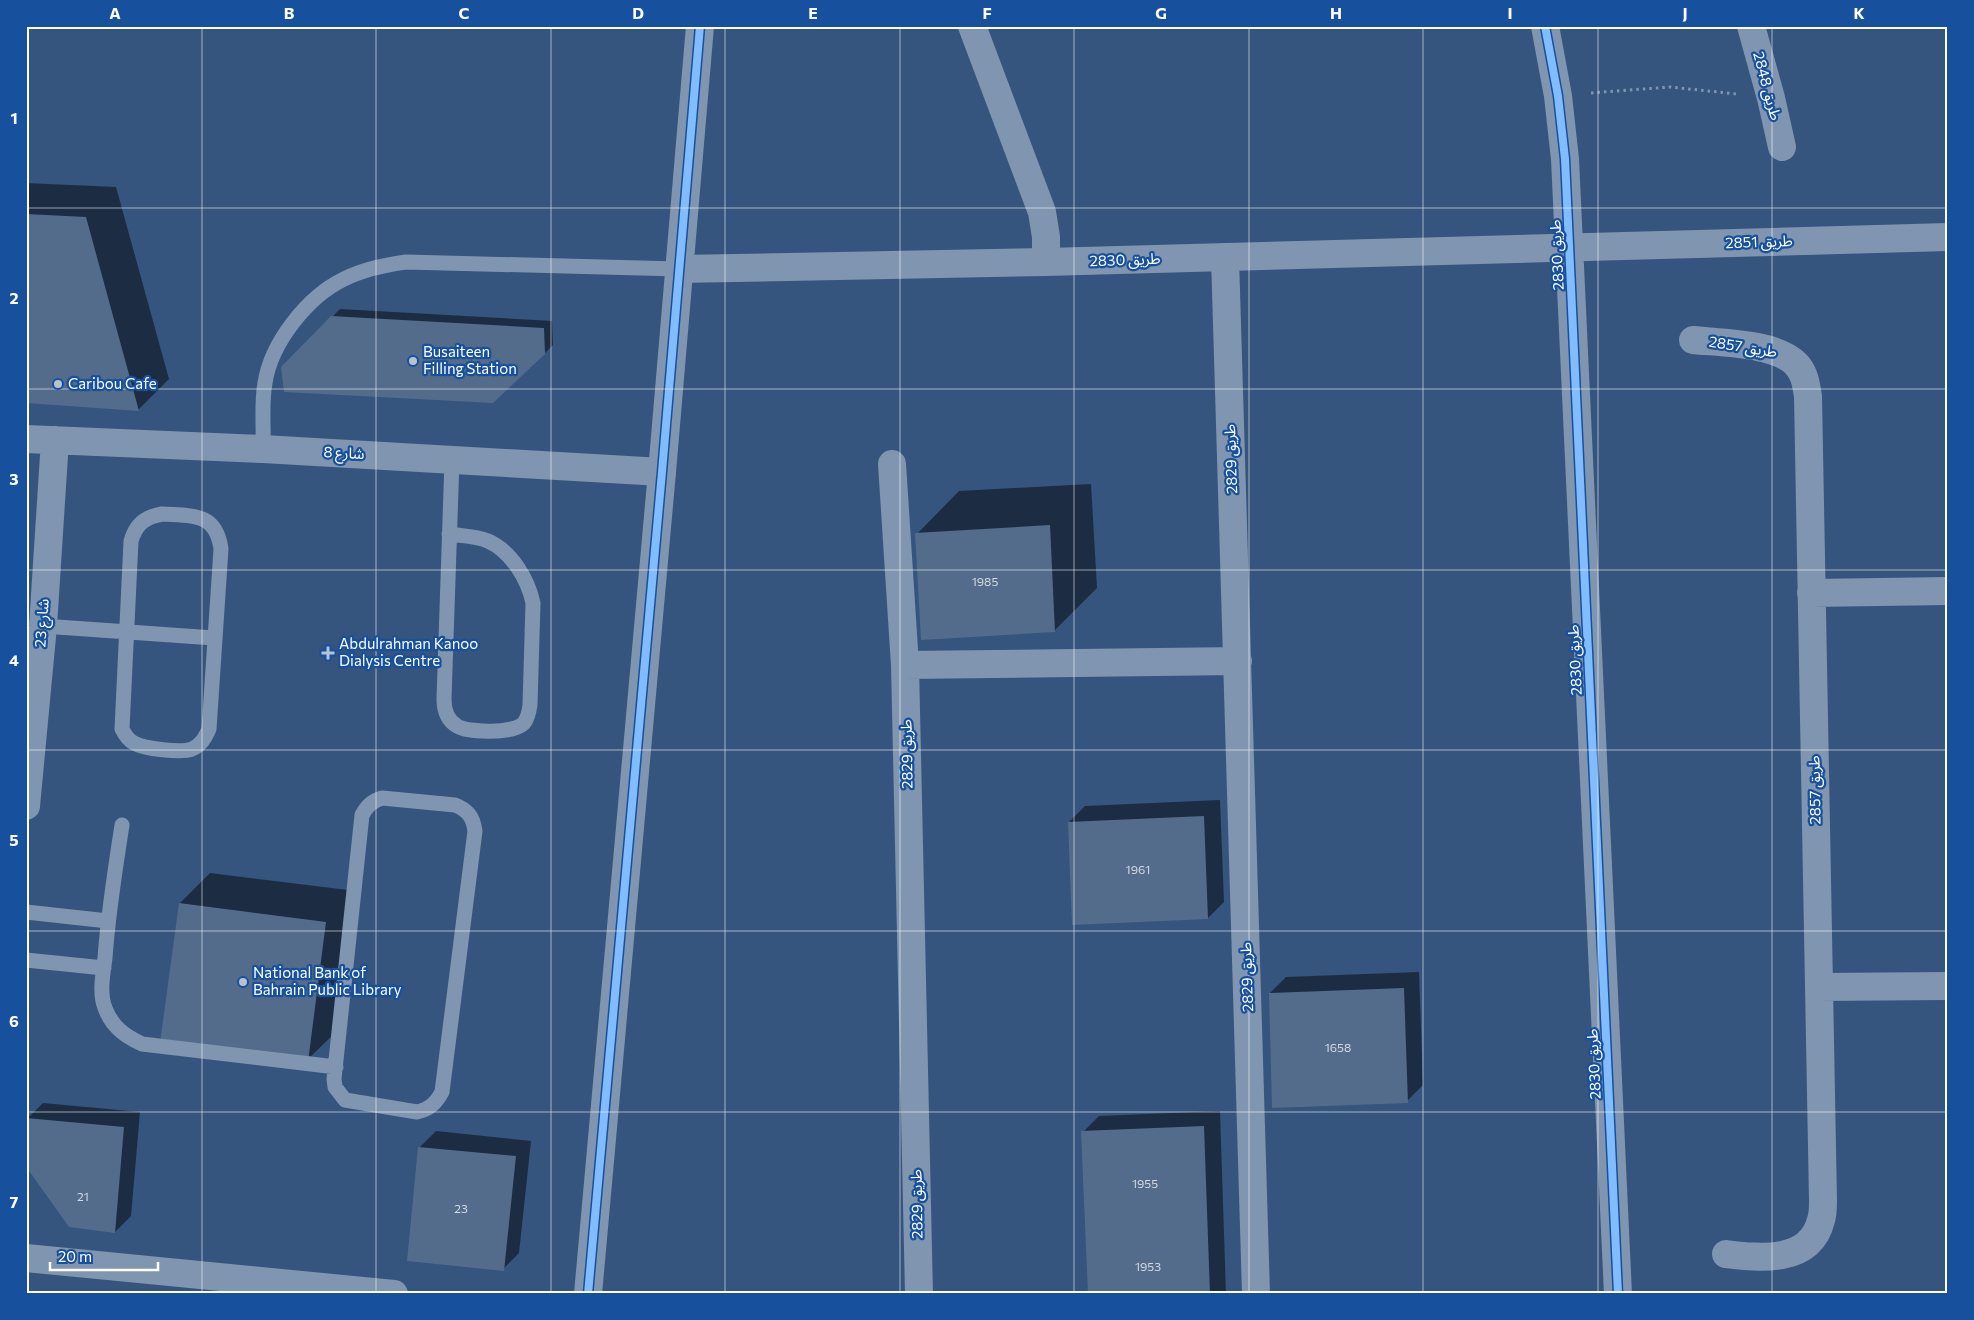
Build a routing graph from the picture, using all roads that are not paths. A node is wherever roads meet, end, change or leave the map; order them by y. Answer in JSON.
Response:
{"nodes":[{"id":1,"x":700,"y":26,"type":"edge"},
{"id":2,"x":972,"y":26,"type":"edge"},
{"id":3,"x":1544,"y":26,"type":"edge"},
{"id":4,"x":1750,"y":26,"type":"edge"},
{"id":5,"x":1782,"y":147,"type":"dead end"},
{"id":6,"x":1948,"y":237,"type":"edge"},
{"id":7,"x":1570,"y":247,"type":"junction"},
{"id":8,"x":1225,"y":257,"type":"junction"},
{"id":9,"x":1046,"y":262,"type":"junction"},
{"id":10,"x":679,"y":269,"type":"junction"},
{"id":11,"x":1693,"y":340,"type":"dead end"},
{"id":12,"x":26,"y":439,"type":"edge"},
{"id":13,"x":55,"y":440,"type":"junction"},
{"id":14,"x":263,"y":448,"type":"junction"},
{"id":15,"x":452,"y":460,"type":"junction"},
{"id":16,"x":892,"y":464,"type":"dead end"},
{"id":17,"x":662,"y":472,"type":"junction"},
{"id":18,"x":449,"y":534,"type":"junction"},
{"id":19,"x":1948,"y":591,"type":"edge"},
{"id":20,"x":1811,"y":593,"type":"junction"},
{"id":21,"x":43,"y":626,"type":"junction"},
{"id":22,"x":127,"y":632,"type":"junction"},
{"id":23,"x":214,"y":638,"type":"junction"},
{"id":24,"x":1238,"y":661,"type":"junction"},
{"id":25,"x":905,"y":665,"type":"junction"},
{"id":26,"x":26,"y":806,"type":"edge"},
{"id":27,"x":122,"y":825,"type":"dead end"},
{"id":28,"x":26,"y":912,"type":"edge"},
{"id":29,"x":108,"y":921,"type":"junction"},
{"id":30,"x":26,"y":960,"type":"edge"},
{"id":31,"x":104,"y":968,"type":"junction"},
{"id":32,"x":1948,"y":986,"type":"edge"},
{"id":33,"x":1819,"y":987,"type":"junction"},
{"id":34,"x":336,"y":1067,"type":"junction"},
{"id":35,"x":1726,"y":1254,"type":"dead end"},
{"id":36,"x":26,"y":1258,"type":"edge"},
{"id":37,"x":394,"y":1294,"type":"edge"},
{"id":38,"x":588,"y":1294,"type":"edge"},
{"id":39,"x":919,"y":1294,"type":"edge"},
{"id":40,"x":1256,"y":1294,"type":"edge"},
{"id":41,"x":1618,"y":1294,"type":"edge"}],
"edges":[{"from":1,"to":10,"type":"street"},
{"from":2,"to":9,"type":"street"},
{"from":3,"to":7,"type":"street","name":"طريق 2830"},
{"from":4,"to":5,"type":"street","name":"طريق 2848"},
{"from":6,"to":7,"type":"street","name":"طريق 2851"},
{"from":7,"to":8,"type":"street","name":"طريق 2830"},
{"from":7,"to":41,"type":"street","name":"طريق 2830"},
{"from":8,"to":9,"type":"street","name":"طريق 2830"},
{"from":8,"to":24,"type":"street","name":"طريق 2829"},
{"from":9,"to":10,"type":"street","name":"طريق 2830"},
{"from":10,"to":14,"type":"lane"},
{"from":10,"to":17,"type":"street"},
{"from":11,"to":20,"type":"street","name":"طريق 2857"},
{"from":12,"to":13,"type":"street","name":"شارع 8"},
{"from":13,"to":14,"type":"street","name":"شارع 8"},
{"from":13,"to":21,"type":"street","name":"شارع 23"},
{"from":14,"to":15,"type":"street","name":"شارع 8"},
{"from":15,"to":17,"type":"street","name":"شارع 8"},
{"from":15,"to":18,"type":"lane"},
{"from":16,"to":25,"type":"street","name":"طريق 2829"},
{"from":17,"to":38,"type":"street"},
{"from":18,"to":18,"type":"lane"},
{"from":19,"to":20,"type":"street"},
{"from":20,"to":33,"type":"street","name":"طريق 2857"},
{"from":21,"to":22,"type":"lane"},
{"from":21,"to":26,"type":"street","name":"شارع 23"},
{"from":22,"to":23,"type":"lane"},
{"from":22,"to":23,"type":"lane"},
{"from":22,"to":23,"type":"lane"},
{"from":24,"to":25,"type":"street"},
{"from":24,"to":40,"type":"street","name":"طريق 2829"},
{"from":25,"to":39,"type":"street","name":"طريق 2829"},
{"from":27,"to":29,"type":"lane"},
{"from":28,"to":29,"type":"lane"},
{"from":29,"to":31,"type":"lane"},
{"from":30,"to":31,"type":"lane"},
{"from":31,"to":34,"type":"lane"},
{"from":32,"to":33,"type":"street"},
{"from":33,"to":35,"type":"street","name":"طريق 2857"},
{"from":34,"to":34,"type":"lane"},
{"from":36,"to":37,"type":"street"}]}
